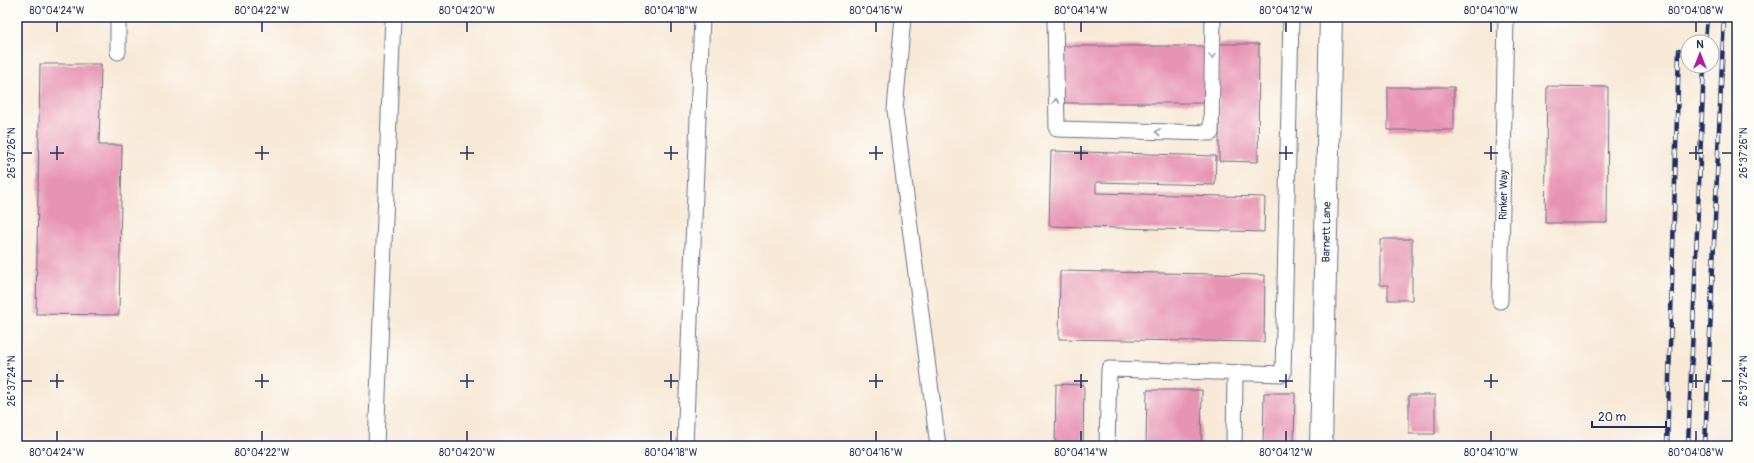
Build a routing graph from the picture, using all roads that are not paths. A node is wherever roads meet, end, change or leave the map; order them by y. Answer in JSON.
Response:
{"nodes":[{"id":1,"x":118,"y":17,"type":"edge"},
{"id":2,"x":393,"y":17,"type":"edge"},
{"id":3,"x":702,"y":17,"type":"edge"},
{"id":4,"x":903,"y":17,"type":"edge"},
{"id":5,"x":1055,"y":17,"type":"edge"},
{"id":6,"x":1213,"y":17,"type":"edge"},
{"id":7,"x":1291,"y":17,"type":"edge"},
{"id":8,"x":1331,"y":17,"type":"edge"},
{"id":9,"x":1506,"y":17,"type":"edge"},
{"id":10,"x":118,"y":52,"type":"dead end"},
{"id":11,"x":1500,"y":301,"type":"dead end"},
{"id":12,"x":1235,"y":373,"type":"junction"},
{"id":13,"x":376,"y":446,"type":"edge"},
{"id":14,"x":685,"y":446,"type":"edge"},
{"id":15,"x":938,"y":446,"type":"edge"},
{"id":16,"x":1107,"y":446,"type":"edge"},
{"id":17,"x":1234,"y":446,"type":"edge"},
{"id":18,"x":1321,"y":446,"type":"edge"}],
"edges":[{"from":1,"to":10,"type":"lane"},
{"from":2,"to":13,"type":"lane"},
{"from":3,"to":14,"type":"lane"},
{"from":4,"to":15,"type":"lane"},
{"from":6,"to":5,"type":"lane","one_way":true},
{"from":7,"to":12,"type":"lane"},
{"from":8,"to":18,"type":"street","name":"Barnett Lane"},
{"from":9,"to":11,"type":"lane","name":"Rinker Way"},
{"from":12,"to":16,"type":"lane"},
{"from":12,"to":17,"type":"lane"}]}
